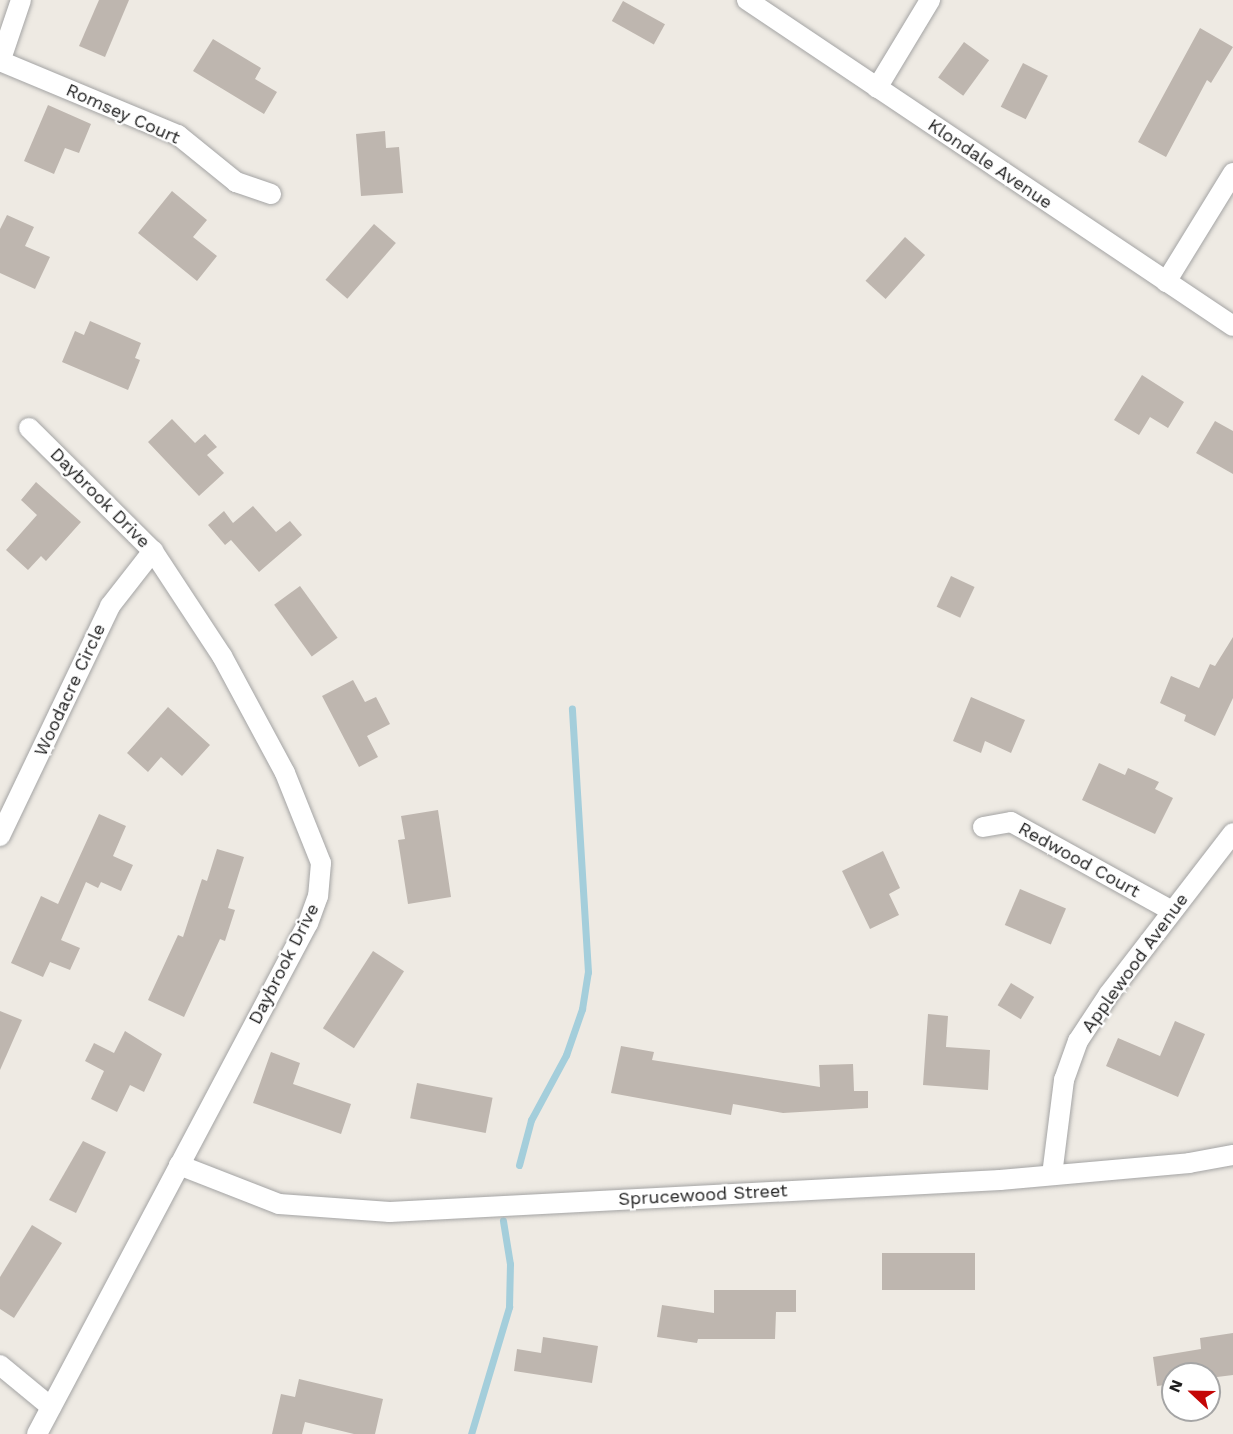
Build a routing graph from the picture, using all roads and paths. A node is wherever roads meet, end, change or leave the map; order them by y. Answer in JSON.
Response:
{"nodes":[{"id":1,"x":21,"y":0,"type":"edge"},
{"id":2,"x":747,"y":0,"type":"edge"},
{"id":3,"x":930,"y":0,"type":"edge"},
{"id":4,"x":0,"y":62,"type":"edge"},
{"id":5,"x":876,"y":88,"type":"junction"},
{"id":6,"x":1233,"y":173,"type":"edge"},
{"id":7,"x":271,"y":194,"type":"dead end"},
{"id":8,"x":1166,"y":282,"type":"junction"},
{"id":9,"x":1233,"y":326,"type":"edge"},
{"id":10,"x":29,"y":428,"type":"dead end"},
{"id":11,"x":153,"y":551,"type":"junction"},
{"id":12,"x":983,"y":826,"type":"dead end"},
{"id":13,"x":1233,"y":833,"type":"edge"},
{"id":14,"x":0,"y":836,"type":"edge"},
{"id":15,"x":1172,"y":911,"type":"junction"},
{"id":16,"x":1233,"y":1155,"type":"edge"},
{"id":17,"x":179,"y":1165,"type":"junction"},
{"id":18,"x":1052,"y":1175,"type":"junction"},
{"id":19,"x":0,"y":1365,"type":"edge"},
{"id":20,"x":51,"y":1407,"type":"junction"},
{"id":21,"x":37,"y":1434,"type":"edge"}],
"edges":[{"from":1,"to":4,"type":"street"},
{"from":2,"to":5,"type":"street","name":"Klondale Avenue"},
{"from":3,"to":5,"type":"street"},
{"from":4,"to":7,"type":"street","name":"Romsey Court"},
{"from":5,"to":8,"type":"street","name":"Klondale Avenue"},
{"from":6,"to":8,"type":"street"},
{"from":8,"to":9,"type":"street","name":"Klondale Avenue"},
{"from":10,"to":11,"type":"street","name":"Daybrook Drive"},
{"from":11,"to":14,"type":"street","name":"Woodacre Circle"},
{"from":11,"to":17,"type":"street","name":"Daybrook Drive"},
{"from":12,"to":15,"type":"street","name":"Redwood Court"},
{"from":13,"to":15,"type":"street","name":"Applewood Avenue"},
{"from":15,"to":18,"type":"street","name":"Applewood Avenue"},
{"from":16,"to":18,"type":"street","name":"Sprucewood Street"},
{"from":17,"to":18,"type":"street","name":"Sprucewood Street"},
{"from":17,"to":20,"type":"street","name":"Daybrook Drive"},
{"from":19,"to":20,"type":"street"},
{"from":20,"to":21,"type":"street","name":"Daybrook Drive"}]}
